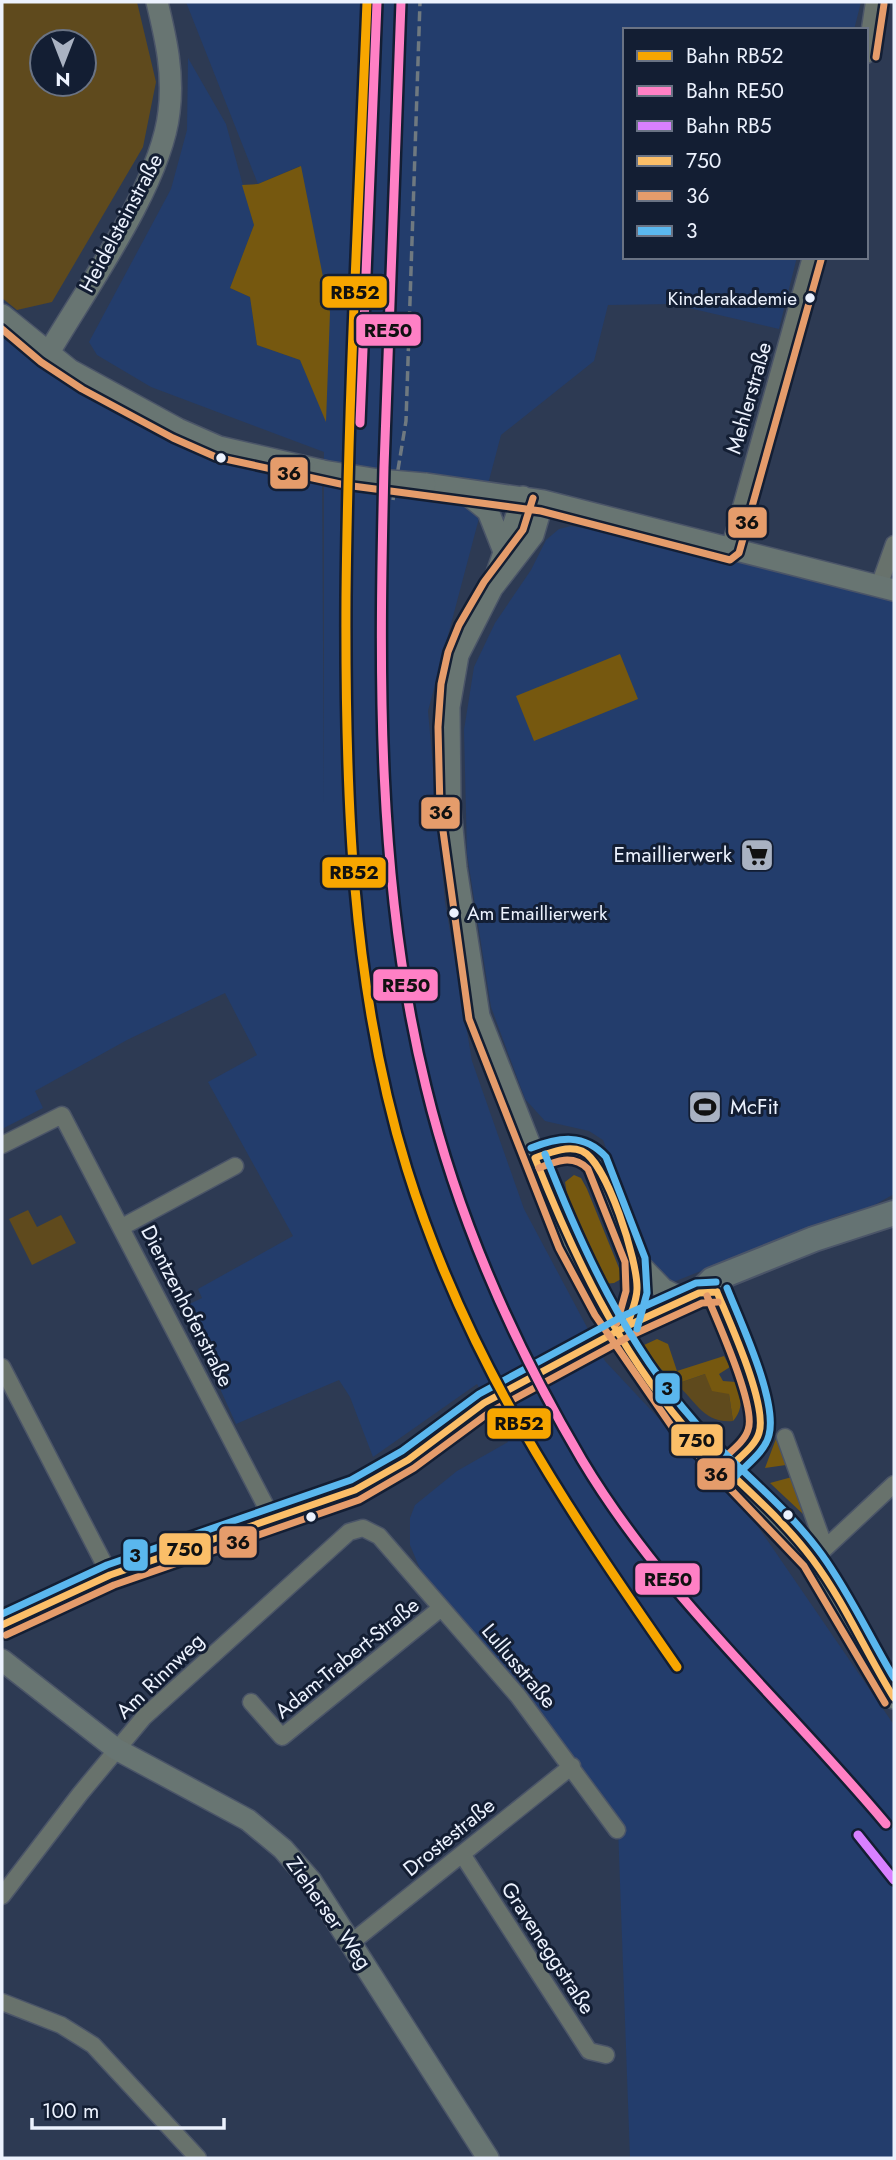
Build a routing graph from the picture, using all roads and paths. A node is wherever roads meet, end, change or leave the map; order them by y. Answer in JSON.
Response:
{"nodes":[{"id":1,"x":157,"y":2,"type":"edge"},
{"id":2,"x":874,"y":2,"type":"edge"},
{"id":3,"x":868,"y":42,"type":"edge"},
{"id":4,"x":810,"y":259,"type":"edge"},
{"id":5,"x":2,"y":315,"type":"edge"},
{"id":6,"x":48,"y":354,"type":"junction"},
{"id":7,"x":460,"y":488,"type":"junction"},
{"id":8,"x":533,"y":499,"type":"junction"},
{"id":9,"x":894,"y":544,"type":"edge"},
{"id":10,"x":503,"y":549,"type":"junction"},
{"id":11,"x":729,"y":550,"type":"junction"},
{"id":12,"x":492,"y":588,"type":"junction"},
{"id":13,"x":887,"y":588,"type":"edge"},
{"id":14,"x":2,"y":1145,"type":"edge"},
{"id":15,"x":535,"y":1158,"type":"junction"},
{"id":16,"x":235,"y":1166,"type":"dead end"},
{"id":17,"x":893,"y":1217,"type":"edge"},
{"id":18,"x":122,"y":1227,"type":"junction"},
{"id":19,"x":635,"y":1260,"type":"junction"},
{"id":20,"x":700,"y":1295,"type":"junction"},
{"id":21,"x":628,"y":1338,"type":"junction"},
{"id":22,"x":2,"y":1367,"type":"edge"},
{"id":23,"x":785,"y":1437,"type":"dead end"},
{"id":24,"x":727,"y":1470,"type":"junction"},
{"id":25,"x":894,"y":1484,"type":"edge"},
{"id":26,"x":272,"y":1518,"type":"junction"},
{"id":27,"x":379,"y":1536,"type":"joint"},
{"id":28,"x":819,"y":1554,"type":"junction"},
{"id":29,"x":110,"y":1575,"type":"junction"},
{"id":30,"x":442,"y":1608,"type":"junction"},
{"id":31,"x":2,"y":1625,"type":"edge"},
{"id":32,"x":2,"y":1660,"type":"edge"},
{"id":33,"x":894,"y":1698,"type":"edge"},
{"id":34,"x":251,"y":1702,"type":"dead end"},
{"id":35,"x":116,"y":1749,"type":"junction"},
{"id":36,"x":572,"y":1766,"type":"junction"},
{"id":37,"x":617,"y":1830,"type":"dead end"},
{"id":38,"x":462,"y":1854,"type":"junction"},
{"id":39,"x":2,"y":1896,"type":"edge"},
{"id":40,"x":352,"y":1942,"type":"junction"},
{"id":41,"x":2,"y":2002,"type":"edge"},
{"id":42,"x":606,"y":2055,"type":"dead end"},
{"id":43,"x":198,"y":2158,"type":"edge"},
{"id":44,"x":488,"y":2158,"type":"edge"}],
"edges":[{"from":1,"to":6,"type":"main road","name":"Heidelsteinstraße"},
{"from":2,"to":3,"type":"street"},
{"from":4,"to":11,"type":"street","name":"Mehlerstraße"},
{"from":5,"to":6,"type":"main road"},
{"from":6,"to":7,"type":"main road","bridge":true},
{"from":7,"to":8,"type":"main road"},
{"from":7,"to":10,"type":"main road"},
{"from":8,"to":10,"type":"main road"},
{"from":8,"to":11,"type":"main road"},
{"from":8,"to":12,"type":"main road"},
{"from":9,"to":13,"type":"street"},
{"from":10,"to":12,"type":"main road"},
{"from":11,"to":13,"type":"main road"},
{"from":12,"to":15,"type":"main road"},
{"from":14,"to":18,"type":"street","name":"Dientzenhoferstraße"},
{"from":15,"to":19,"type":"main road"},
{"from":15,"to":21,"type":"main road","bridge":true},
{"from":16,"to":18,"type":"street"},
{"from":17,"to":20,"type":"main road"},
{"from":18,"to":26,"type":"street","name":"Dientzenhoferstraße"},
{"from":19,"to":20,"type":"main road"},
{"from":19,"to":21,"type":"main road"},
{"from":20,"to":21,"type":"main road"},
{"from":20,"to":24,"type":"main road"},
{"from":21,"to":24,"type":"main road"},
{"from":21,"to":26,"type":"main road"},
{"from":22,"to":29,"type":"street"},
{"from":23,"to":28,"type":"street"},
{"from":24,"to":28,"type":"main road"},
{"from":25,"to":28,"type":"street"},
{"from":26,"to":29,"type":"main road"},
{"from":27,"to":30,"type":"street","name":"Lullusstraße"},
{"from":27,"to":35,"type":"street","name":"Am Rinnweg"},
{"from":28,"to":33,"type":"main road"},
{"from":29,"to":31,"type":"main road"},
{"from":30,"to":34,"type":"street","name":"Adam-Trabert-Straße"},
{"from":30,"to":36,"type":"street","name":"Lullusstraße"},
{"from":32,"to":35,"type":"main road","name":"Zieherser Weg"},
{"from":35,"to":39,"type":"street","name":"Am Rinnweg"},
{"from":35,"to":40,"type":"main road","name":"Zieherser Weg"},
{"from":36,"to":37,"type":"street","name":"Lullusstraße"},
{"from":36,"to":38,"type":"street","name":"Drostestraße"},
{"from":38,"to":40,"type":"street","name":"Drostestraße"},
{"from":38,"to":42,"type":"street","name":"Graveneggstraße"},
{"from":40,"to":44,"type":"main road","name":"Zieherser Weg"},
{"from":41,"to":43,"type":"street"}]}
